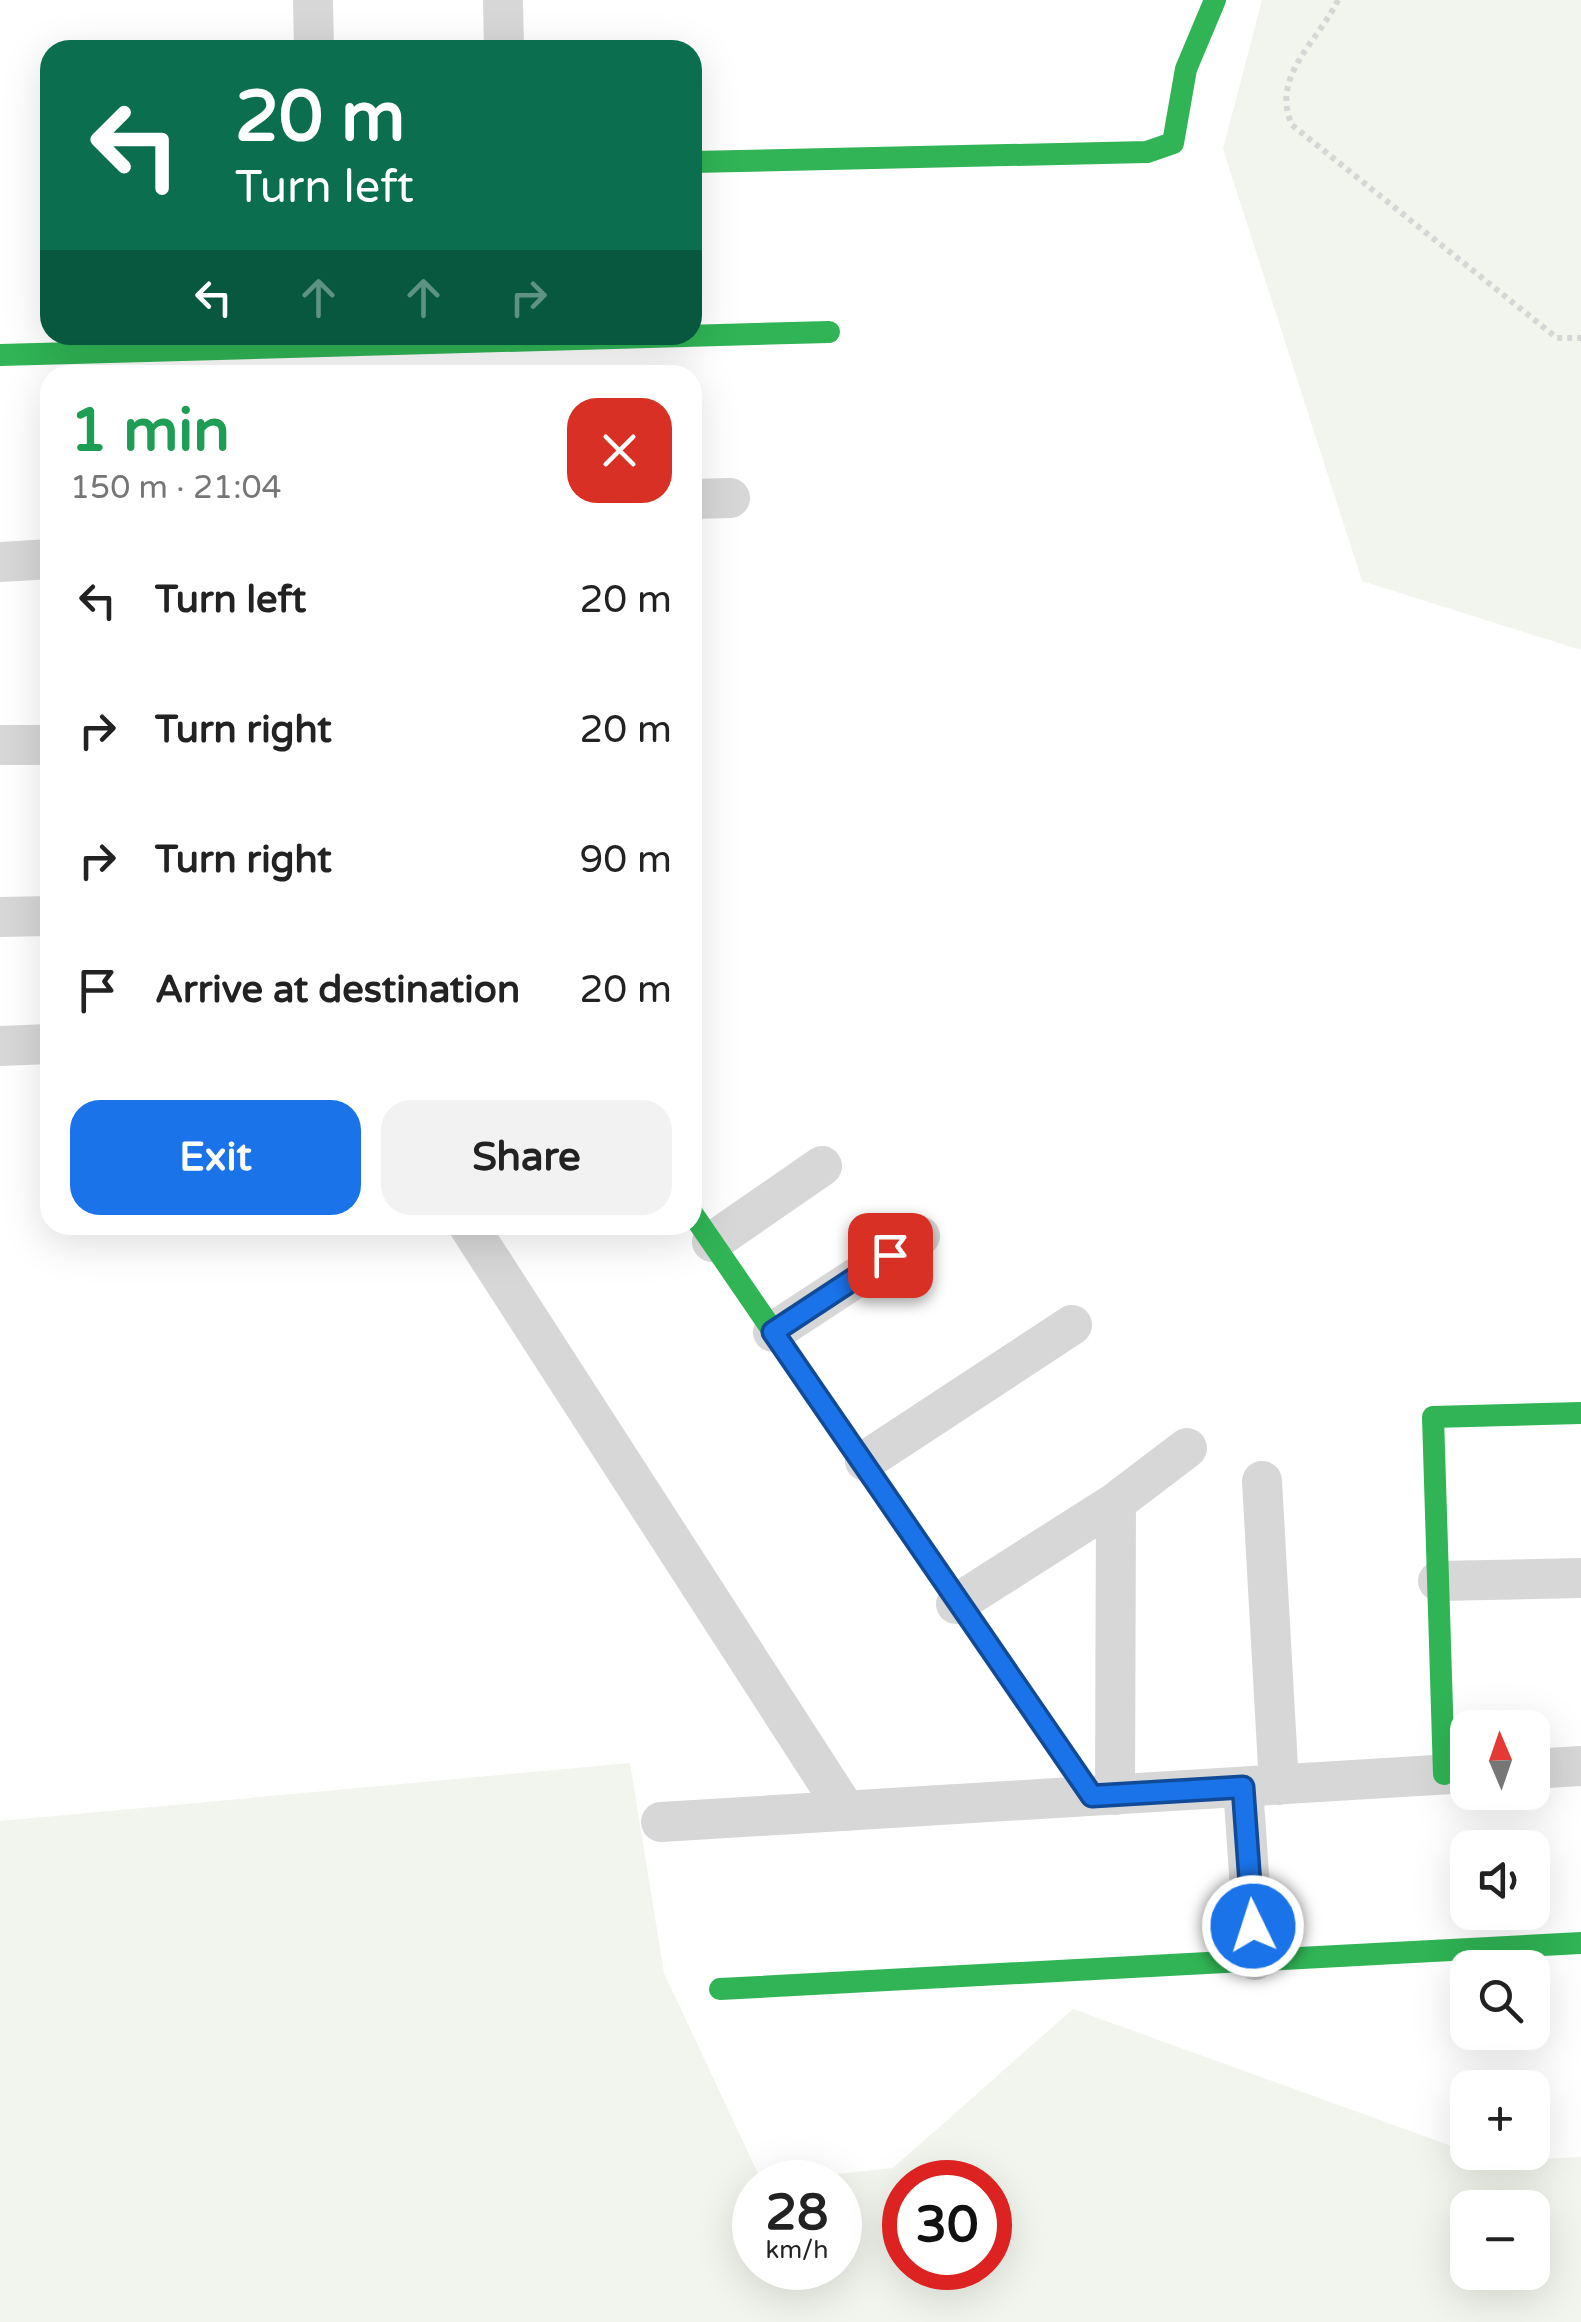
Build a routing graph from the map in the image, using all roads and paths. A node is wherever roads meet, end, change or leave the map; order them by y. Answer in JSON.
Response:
{"nodes":[{"id":1,"x":313,"y":0,"type":"edge"},
{"id":2,"x":502,"y":0,"type":"edge"},
{"id":3,"x":1216,"y":0,"type":"edge"},
{"id":4,"x":1338,"y":0,"type":"edge"},
{"id":5,"x":314,"y":40,"type":"edge"},
{"id":6,"x":504,"y":40,"type":"edge"},
{"id":7,"x":702,"y":162,"type":"edge"},
{"id":8,"x":830,"y":332,"type":"dead end"},
{"id":9,"x":1581,"y":338,"type":"edge"},
{"id":10,"x":702,"y":340,"type":"edge"},
{"id":11,"x":614,"y":345,"type":"edge"},
{"id":12,"x":514,"y":351,"type":"edge"},
{"id":13,"x":321,"y":353,"type":"edge"},
{"id":14,"x":0,"y":355,"type":"edge"},
{"id":15,"x":153,"y":363,"type":"edge"},
{"id":16,"x":40,"y":560,"type":"edge"},
{"id":17,"x":0,"y":562,"type":"edge"},
{"id":18,"x":40,"y":744,"type":"edge"},
{"id":19,"x":0,"y":746,"type":"edge"},
{"id":20,"x":40,"y":916,"type":"edge"},
{"id":21,"x":0,"y":917,"type":"edge"},
{"id":22,"x":40,"y":1044,"type":"edge"},
{"id":23,"x":0,"y":1046,"type":"edge"},
{"id":24,"x":822,"y":1166,"type":"dead end"},
{"id":25,"x":702,"y":1228,"type":"edge"},
{"id":26,"x":474,"y":1235,"type":"edge"},
{"id":27,"x":920,"y":1236,"type":"dead end"},
{"id":28,"x":1072,"y":1325,"type":"dead end"},
{"id":29,"x":773,"y":1332,"type":"junction"},
{"id":30,"x":1581,"y":1413,"type":"edge"},
{"id":31,"x":1187,"y":1448,"type":"dead end"},
{"id":32,"x":865,"y":1461,"type":"junction"},
{"id":33,"x":1262,"y":1481,"type":"dead end"},
{"id":34,"x":1116,"y":1502,"type":"junction"},
{"id":35,"x":1581,"y":1578,"type":"edge"},
{"id":36,"x":1438,"y":1581,"type":"junction"},
{"id":37,"x":956,"y":1604,"type":"junction"},
{"id":38,"x":1450,"y":1710,"type":"edge"},
{"id":39,"x":1581,"y":1766,"type":"edge"},
{"id":40,"x":1550,"y":1768,"type":"edge"},
{"id":41,"x":1450,"y":1774,"type":"edge"},
{"id":42,"x":1261,"y":1786,"type":"junction"},
{"id":43,"x":1104,"y":1796,"type":"junction"},
{"id":44,"x":846,"y":1811,"type":"junction"},
{"id":45,"x":661,"y":1822,"type":"dead end"},
{"id":46,"x":1581,"y":1943,"type":"edge"},
{"id":47,"x":1255,"y":1960,"type":"junction"},
{"id":48,"x":720,"y":1989,"type":"dead end"}],
"edges":[{"from":1,"to":5,"type":"street"},
{"from":2,"to":6,"type":"street"},
{"from":3,"to":7,"type":"street"},
{"from":4,"to":9,"type":"path"},
{"from":8,"to":10,"type":"street"},
{"from":11,"to":12,"type":"street"},
{"from":12,"to":13,"type":"street"},
{"from":13,"to":15,"type":"street"},
{"from":14,"to":15,"type":"street"},
{"from":16,"to":17,"type":"street"},
{"from":18,"to":19,"type":"street"},
{"from":20,"to":21,"type":"street"},
{"from":22,"to":23,"type":"street"},
{"from":24,"to":25,"type":"street"},
{"from":25,"to":29,"type":"street"},
{"from":26,"to":44,"type":"street"},
{"from":27,"to":29,"type":"street"},
{"from":28,"to":32,"type":"street"},
{"from":29,"to":32,"type":"street"},
{"from":30,"to":36,"type":"street"},
{"from":31,"to":34,"type":"street"},
{"from":32,"to":37,"type":"street"},
{"from":33,"to":42,"type":"street"},
{"from":34,"to":37,"type":"street"},
{"from":34,"to":43,"type":"street"},
{"from":35,"to":36,"type":"street"},
{"from":36,"to":38,"type":"street"},
{"from":37,"to":43,"type":"street"},
{"from":39,"to":40,"type":"street"},
{"from":41,"to":42,"type":"street"},
{"from":42,"to":43,"type":"street"},
{"from":42,"to":47,"type":"street"},
{"from":43,"to":44,"type":"street"},
{"from":44,"to":45,"type":"street"},
{"from":46,"to":47,"type":"street"},
{"from":47,"to":48,"type":"street"}]}
